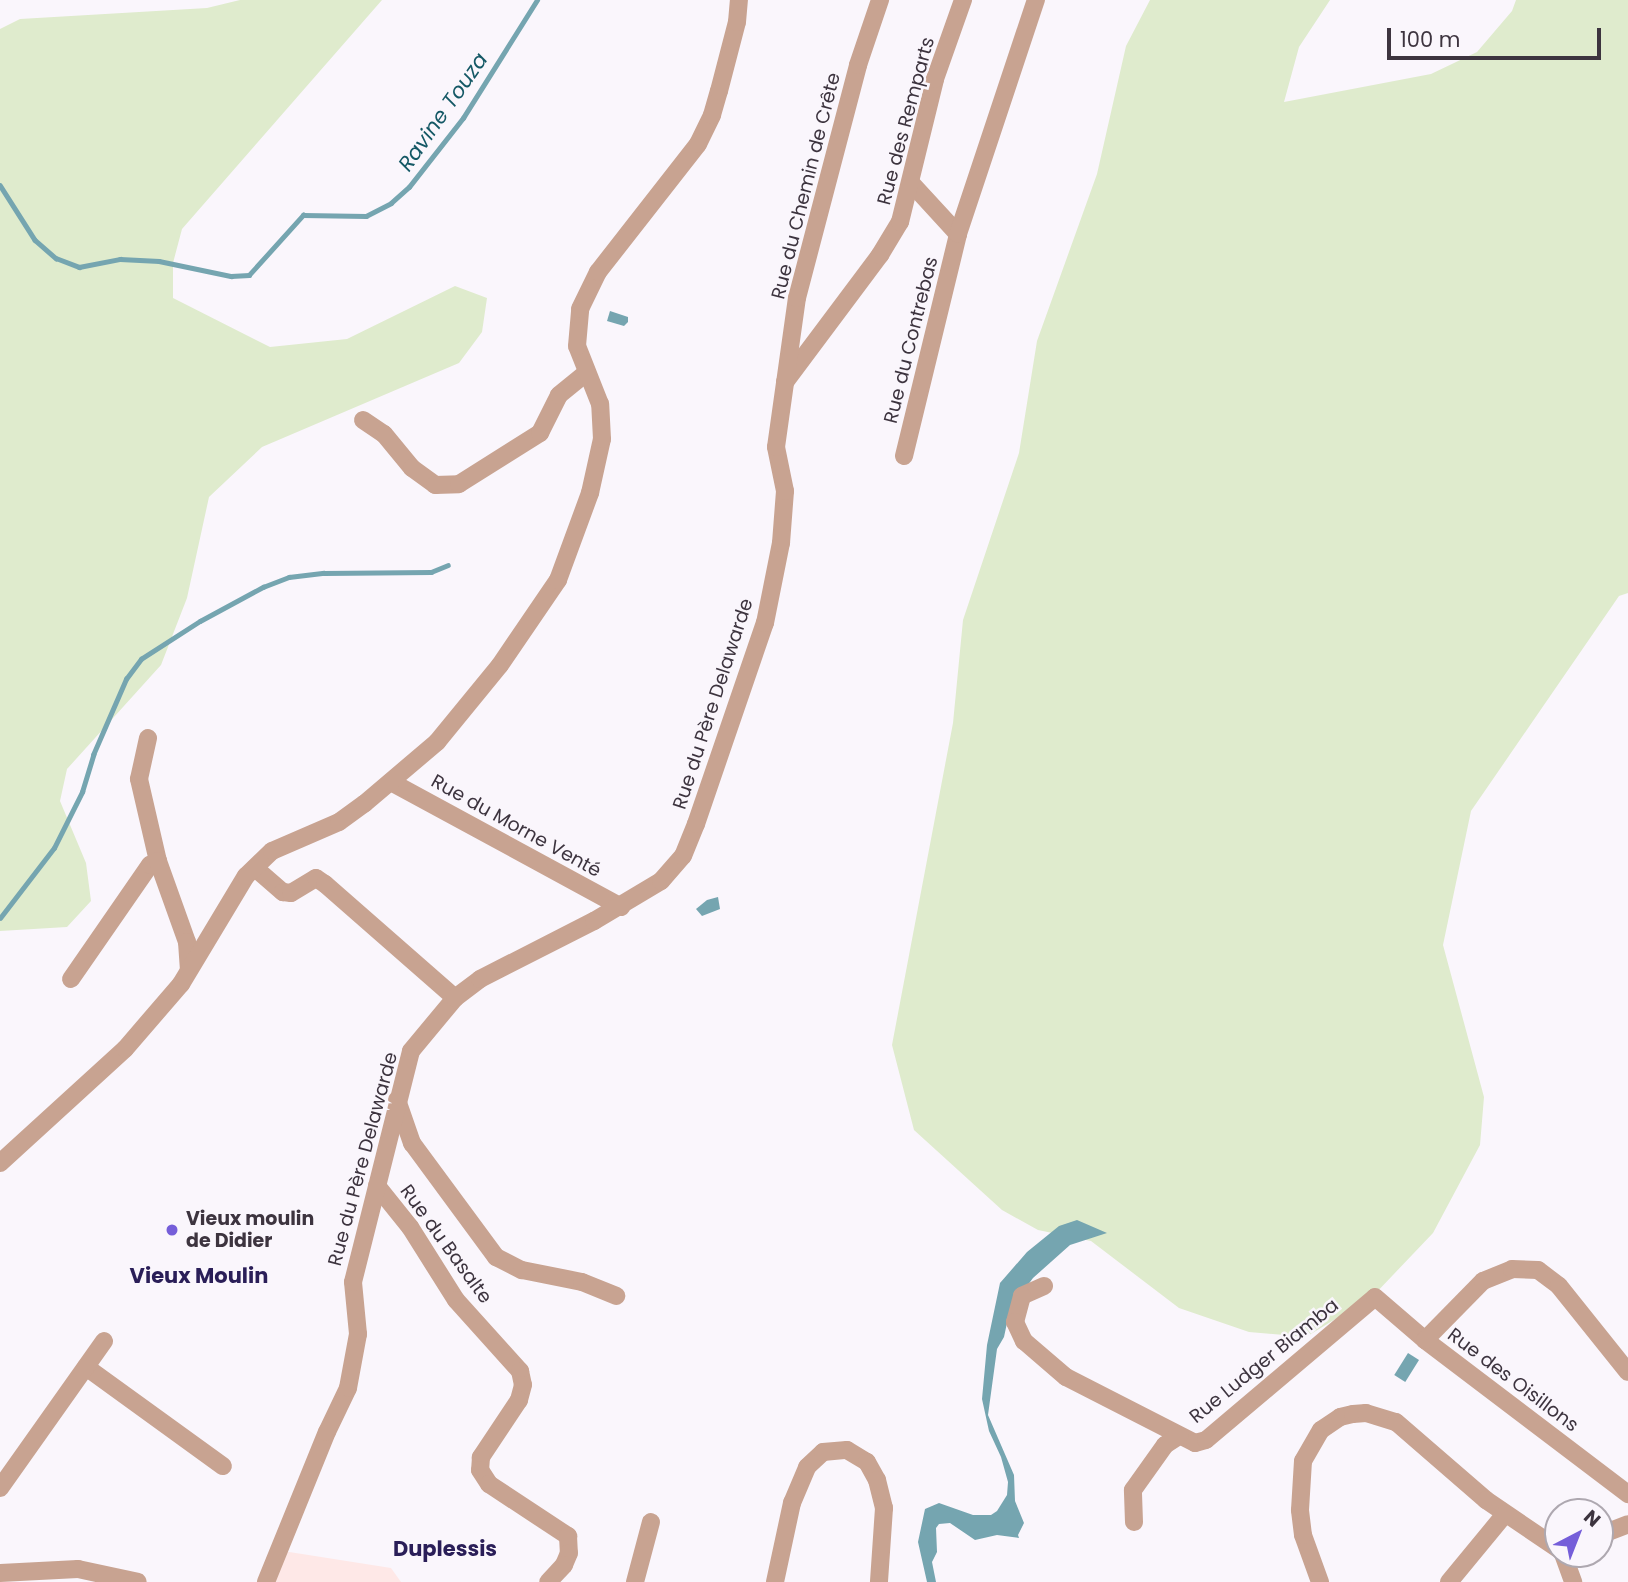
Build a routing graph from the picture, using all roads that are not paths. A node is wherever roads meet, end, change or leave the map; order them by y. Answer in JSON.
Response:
{"nodes":[{"id":1,"x":739,"y":0,"type":"edge"},
{"id":2,"x":880,"y":0,"type":"edge"},
{"id":3,"x":963,"y":0,"type":"edge"},
{"id":4,"x":1036,"y":0,"type":"edge"},
{"id":5,"x":912,"y":184,"type":"junction"},
{"id":6,"x":958,"y":234,"type":"junction"},
{"id":7,"x":587,"y":372,"type":"junction"},
{"id":8,"x":783,"y":384,"type":"junction"},
{"id":9,"x":363,"y":420,"type":"dead end"},
{"id":10,"x":904,"y":456,"type":"dead end"},
{"id":11,"x":148,"y":738,"type":"dead end"},
{"id":12,"x":391,"y":782,"type":"junction"},
{"id":13,"x":158,"y":861,"type":"junction"},
{"id":14,"x":255,"y":868,"type":"junction"},
{"id":15,"x":621,"y":906,"type":"junction"},
{"id":16,"x":189,"y":969,"type":"junction"},
{"id":17,"x":71,"y":979,"type":"dead end"},
{"id":18,"x":455,"y":998,"type":"junction"},
{"id":19,"x":397,"y":1098,"type":"junction"},
{"id":20,"x":0,"y":1163,"type":"edge"},
{"id":21,"x":377,"y":1186,"type":"junction"},
{"id":22,"x":1044,"y":1286,"type":"dead end"},
{"id":23,"x":616,"y":1296,"type":"dead end"},
{"id":24,"x":1375,"y":1297,"type":"joint"},
{"id":25,"x":1424,"y":1340,"type":"junction"},
{"id":26,"x":104,"y":1341,"type":"dead end"},
{"id":27,"x":86,"y":1367,"type":"junction"},
{"id":28,"x":1628,"y":1372,"type":"edge"},
{"id":29,"x":1179,"y":1436,"type":"junction"},
{"id":30,"x":223,"y":1466,"type":"dead end"},
{"id":31,"x":0,"y":1488,"type":"edge"},
{"id":32,"x":1628,"y":1494,"type":"edge"},
{"id":33,"x":1506,"y":1514,"type":"junction"},
{"id":34,"x":650,"y":1522,"type":"dead end"},
{"id":35,"x":1134,"y":1522,"type":"dead end"},
{"id":36,"x":1544,"y":1540,"type":"edge"},
{"id":37,"x":0,"y":1573,"type":"edge"},
{"id":38,"x":138,"y":1582,"type":"edge"},
{"id":39,"x":266,"y":1582,"type":"edge"},
{"id":40,"x":548,"y":1582,"type":"edge"},
{"id":41,"x":635,"y":1582,"type":"edge"},
{"id":42,"x":775,"y":1582,"type":"edge"},
{"id":43,"x":879,"y":1582,"type":"edge"},
{"id":44,"x":1320,"y":1582,"type":"edge"},
{"id":45,"x":1449,"y":1582,"type":"edge"}],
"edges":[{"from":1,"to":7,"type":"street"},
{"from":2,"to":8,"type":"street","name":"Rue du Chemin de Crête"},
{"from":3,"to":5,"type":"street","name":"Rue des Remparts"},
{"from":4,"to":6,"type":"street","name":"Rue du Contrebas"},
{"from":5,"to":6,"type":"street"},
{"from":5,"to":8,"type":"street","name":"Rue des Remparts"},
{"from":6,"to":10,"type":"street","name":"Rue du Contrebas"},
{"from":7,"to":9,"type":"street"},
{"from":7,"to":12,"type":"street"},
{"from":8,"to":15,"type":"street","name":"Rue du Père Delawarde"},
{"from":11,"to":13,"type":"street"},
{"from":12,"to":14,"type":"street"},
{"from":12,"to":15,"type":"street","name":"Rue du Morne Venté"},
{"from":13,"to":16,"type":"street"},
{"from":13,"to":17,"type":"street"},
{"from":14,"to":16,"type":"street"},
{"from":14,"to":18,"type":"street"},
{"from":15,"to":18,"type":"street","name":"Rue du Père Delawarde"},
{"from":16,"to":20,"type":"street"},
{"from":18,"to":19,"type":"street","name":"Rue du Père Delawarde"},
{"from":19,"to":21,"type":"street","name":"Rue du Père Delawarde"},
{"from":19,"to":23,"type":"street"},
{"from":21,"to":39,"type":"street","name":"Rue du Père Delawarde"},
{"from":21,"to":40,"type":"street","name":"Rue du Basalte"},
{"from":22,"to":29,"type":"street","name":"Rue Ludger Biamba"},
{"from":24,"to":25,"type":"street","name":"Rue des Oisillons"},
{"from":24,"to":29,"type":"street","name":"Rue Ludger Biamba"},
{"from":25,"to":28,"type":"street"},
{"from":25,"to":32,"type":"street","name":"Rue des Oisillons"},
{"from":26,"to":27,"type":"street"},
{"from":27,"to":30,"type":"street"},
{"from":27,"to":31,"type":"street"},
{"from":29,"to":35,"type":"street"},
{"from":33,"to":36,"type":"street"},
{"from":33,"to":44,"type":"street"},
{"from":33,"to":45,"type":"street"},
{"from":34,"to":41,"type":"street"},
{"from":37,"to":38,"type":"street"},
{"from":42,"to":43,"type":"street"}]}
